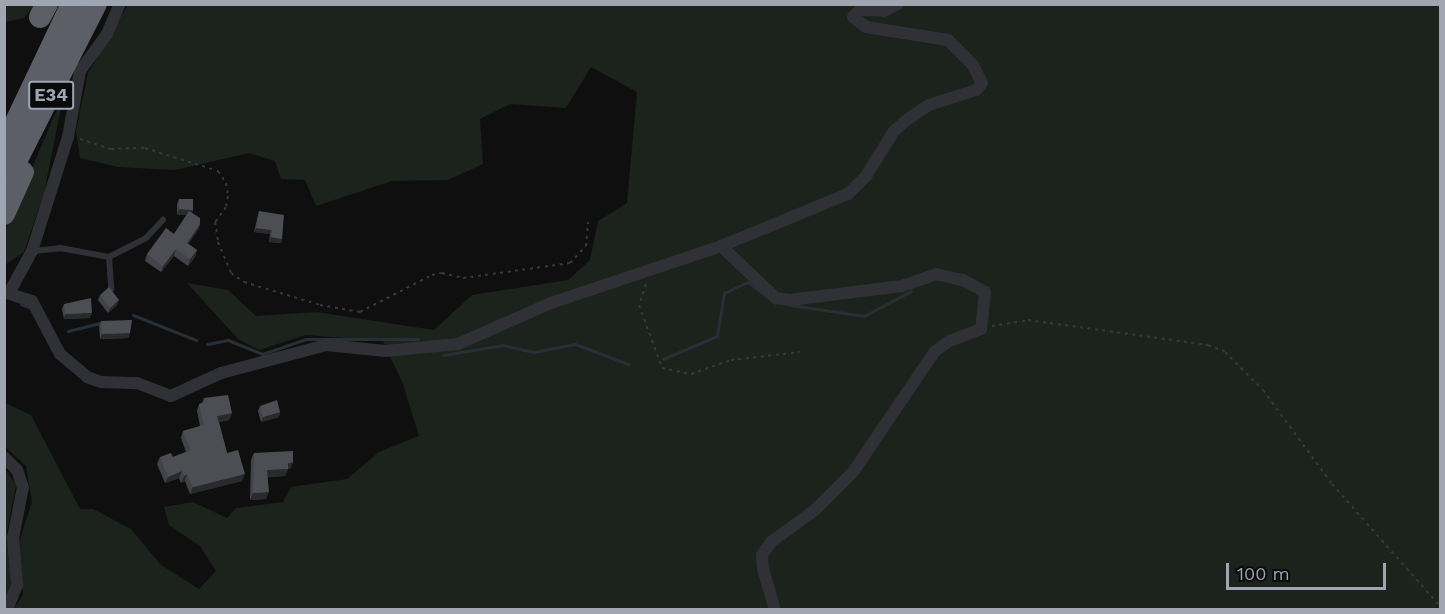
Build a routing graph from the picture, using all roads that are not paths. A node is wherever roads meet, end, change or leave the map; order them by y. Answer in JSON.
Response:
{"nodes":[{"id":1,"x":72,"y":4,"type":"edge"},
{"id":2,"x":96,"y":4,"type":"edge"},
{"id":3,"x":120,"y":4,"type":"edge"},
{"id":4,"x":898,"y":4,"type":"edge"},
{"id":5,"x":74,"y":52,"type":"junction"},
{"id":6,"x":4,"y":147,"type":"edge"},
{"id":7,"x":4,"y":185,"type":"edge"},
{"id":8,"x":4,"y":214,"type":"edge"},
{"id":9,"x":163,"y":220,"type":"dead end"},
{"id":10,"x":721,"y":246,"type":"junction"},
{"id":11,"x":32,"y":251,"type":"junction"},
{"id":12,"x":110,"y":257,"type":"junction"},
{"id":13,"x":111,"y":289,"type":"edge"},
{"id":14,"x":7,"y":293,"type":"edge"},
{"id":15,"x":4,"y":457,"type":"edge"},
{"id":16,"x":7,"y":609,"type":"edge"},
{"id":17,"x":775,"y":609,"type":"edge"}],
"edges":[{"from":1,"to":6,"type":"highway","number":"E34"},
{"from":2,"to":5,"type":"highway","number":"E34"},
{"from":3,"to":11,"type":"street"},
{"from":4,"to":10,"type":"street"},
{"from":5,"to":7,"type":"highway","number":"E34"},
{"from":5,"to":8,"type":"highway"},
{"from":9,"to":12,"type":"lane"},
{"from":10,"to":14,"type":"street"},
{"from":10,"to":17,"type":"street"},
{"from":11,"to":12,"type":"lane"},
{"from":11,"to":14,"type":"street"},
{"from":12,"to":13,"type":"lane"},
{"from":15,"to":16,"type":"street"}]}
